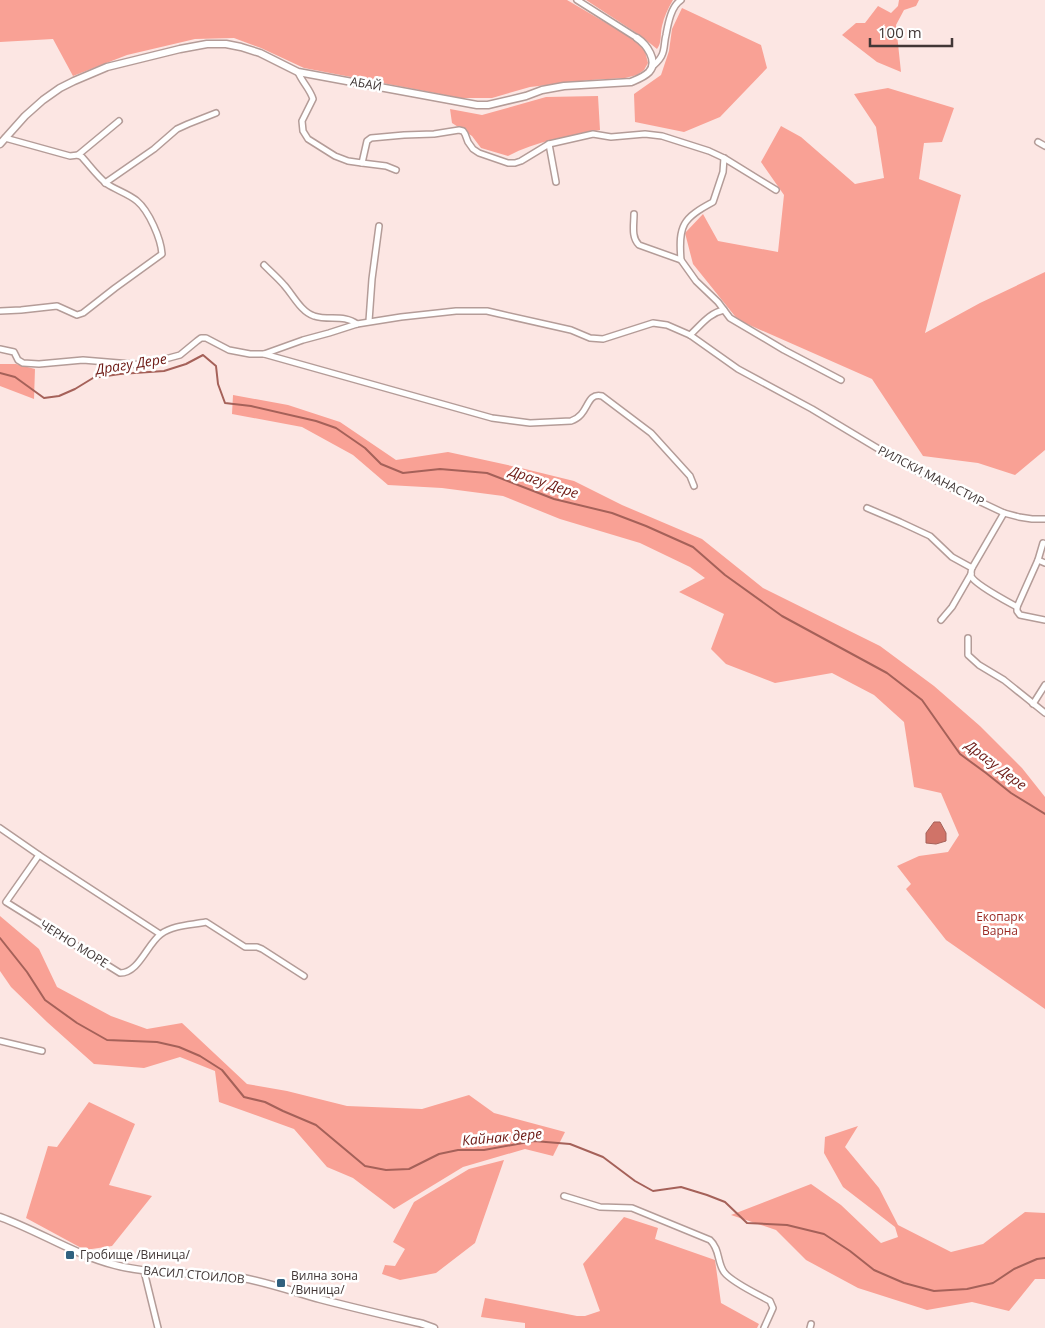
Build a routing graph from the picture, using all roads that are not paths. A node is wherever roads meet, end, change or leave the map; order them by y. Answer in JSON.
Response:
{"nodes":[{"id":1,"x":577,"y":0,"type":"edge"},
{"id":2,"x":682,"y":0,"type":"edge"},
{"id":3,"x":637,"y":38,"type":"joint"},
{"id":4,"x":652,"y":67,"type":"junction"},
{"id":5,"x":298,"y":72,"type":"junction"},
{"id":6,"x":216,"y":113,"type":"dead end"},
{"id":7,"x":119,"y":121,"type":"dead end"},
{"id":8,"x":6,"y":138,"type":"junction"},
{"id":9,"x":1038,"y":142,"type":"dead end"},
{"id":10,"x":0,"y":144,"type":"edge"},
{"id":11,"x":550,"y":144,"type":"junction"},
{"id":12,"x":1045,"y":146,"type":"edge"},
{"id":13,"x":78,"y":155,"type":"junction"},
{"id":14,"x":724,"y":158,"type":"junction"},
{"id":15,"x":362,"y":163,"type":"junction"},
{"id":16,"x":396,"y":170,"type":"dead end"},
{"id":17,"x":556,"y":182,"type":"dead end"},
{"id":18,"x":106,"y":183,"type":"junction"},
{"id":19,"x":776,"y":190,"type":"dead end"},
{"id":20,"x":634,"y":214,"type":"dead end"},
{"id":21,"x":379,"y":226,"type":"dead end"},
{"id":22,"x":681,"y":260,"type":"junction"},
{"id":23,"x":264,"y":265,"type":"dead end"},
{"id":24,"x":724,"y":310,"type":"junction"},
{"id":25,"x":0,"y":311,"type":"edge"},
{"id":26,"x":368,"y":321,"type":"junction"},
{"id":27,"x":357,"y":324,"type":"junction"},
{"id":28,"x":690,"y":335,"type":"junction"},
{"id":29,"x":0,"y":349,"type":"edge"},
{"id":30,"x":264,"y":354,"type":"junction"},
{"id":31,"x":841,"y":380,"type":"dead end"},
{"id":32,"x":694,"y":486,"type":"dead end"},
{"id":33,"x":867,"y":508,"type":"dead end"},
{"id":34,"x":1004,"y":513,"type":"junction"},
{"id":35,"x":1045,"y":518,"type":"edge"},
{"id":36,"x":1043,"y":543,"type":"dead end"},
{"id":37,"x":1038,"y":560,"type":"junction"},
{"id":38,"x":1045,"y":563,"type":"edge"},
{"id":39,"x":972,"y":568,"type":"junction"},
{"id":40,"x":971,"y":574,"type":"junction"},
{"id":41,"x":1017,"y":609,"type":"junction"},
{"id":42,"x":941,"y":620,"type":"dead end"},
{"id":43,"x":1045,"y":620,"type":"edge"},
{"id":44,"x":968,"y":638,"type":"dead end"},
{"id":45,"x":1045,"y":686,"type":"edge"},
{"id":46,"x":1033,"y":704,"type":"junction"},
{"id":47,"x":1045,"y":713,"type":"edge"},
{"id":48,"x":0,"y":828,"type":"edge"},
{"id":49,"x":39,"y":856,"type":"junction"},
{"id":50,"x":160,"y":934,"type":"junction"},
{"id":51,"x":304,"y":976,"type":"dead end"},
{"id":52,"x":0,"y":1040,"type":"edge"},
{"id":53,"x":42,"y":1051,"type":"dead end"},
{"id":54,"x":564,"y":1196,"type":"dead end"},
{"id":55,"x":0,"y":1217,"type":"edge"},
{"id":56,"x":144,"y":1271,"type":"junction"},
{"id":57,"x":158,"y":1328,"type":"edge"},
{"id":58,"x":434,"y":1328,"type":"edge"},
{"id":59,"x":764,"y":1328,"type":"edge"}],
"edges":[{"from":1,"to":3,"type":"street"},
{"from":2,"to":4,"type":"street"},
{"from":3,"to":4,"type":"street"},
{"from":4,"to":5,"type":"street","name":"АБАЙ"},
{"from":5,"to":8,"type":"street","name":"АБАЙ"},
{"from":5,"to":15,"type":"street"},
{"from":6,"to":18,"type":"street"},
{"from":7,"to":13,"type":"street"},
{"from":8,"to":10,"type":"street","name":"АБАЙ"},
{"from":8,"to":13,"type":"street"},
{"from":9,"to":12,"type":"street"},
{"from":11,"to":14,"type":"street"},
{"from":11,"to":15,"type":"street"},
{"from":11,"to":17,"type":"street"},
{"from":13,"to":18,"type":"street"},
{"from":14,"to":19,"type":"street"},
{"from":14,"to":22,"type":"street"},
{"from":15,"to":16,"type":"street"},
{"from":18,"to":25,"type":"street"},
{"from":20,"to":22,"type":"street"},
{"from":21,"to":26,"type":"street"},
{"from":22,"to":24,"type":"street"},
{"from":23,"to":27,"type":"street"},
{"from":24,"to":28,"type":"street"},
{"from":24,"to":31,"type":"street"},
{"from":26,"to":27,"type":"street","name":"РИЛСКИ МАНАСТИР"},
{"from":26,"to":28,"type":"street","name":"РИЛСКИ МАНАСТИР"},
{"from":27,"to":30,"type":"street","name":"РИЛСКИ МАНАСТИР"},
{"from":28,"to":34,"type":"street","name":"РИЛСКИ МАНАСТИР"},
{"from":29,"to":30,"type":"street"},
{"from":30,"to":32,"type":"street"},
{"from":33,"to":39,"type":"street"},
{"from":34,"to":35,"type":"street","name":"РИЛСКИ МАНАСТИР"},
{"from":34,"to":39,"type":"street"},
{"from":36,"to":37,"type":"street"},
{"from":37,"to":38,"type":"street"},
{"from":37,"to":41,"type":"street"},
{"from":39,"to":40,"type":"street"},
{"from":40,"to":41,"type":"street"},
{"from":40,"to":42,"type":"street"},
{"from":41,"to":43,"type":"street"},
{"from":44,"to":46,"type":"street"},
{"from":45,"to":46,"type":"street"},
{"from":46,"to":47,"type":"street"},
{"from":48,"to":49,"type":"street"},
{"from":49,"to":50,"type":"street"},
{"from":49,"to":50,"type":"street","name":"ЧЕРНО МОРЕ"},
{"from":50,"to":51,"type":"street"},
{"from":52,"to":53,"type":"street"},
{"from":54,"to":59,"type":"street"},
{"from":55,"to":56,"type":"street","name":"ВАСИЛ СТОИЛОВ"},
{"from":56,"to":57,"type":"street"},
{"from":56,"to":58,"type":"street","name":"ВАСИЛ СТОИЛОВ"}]}
